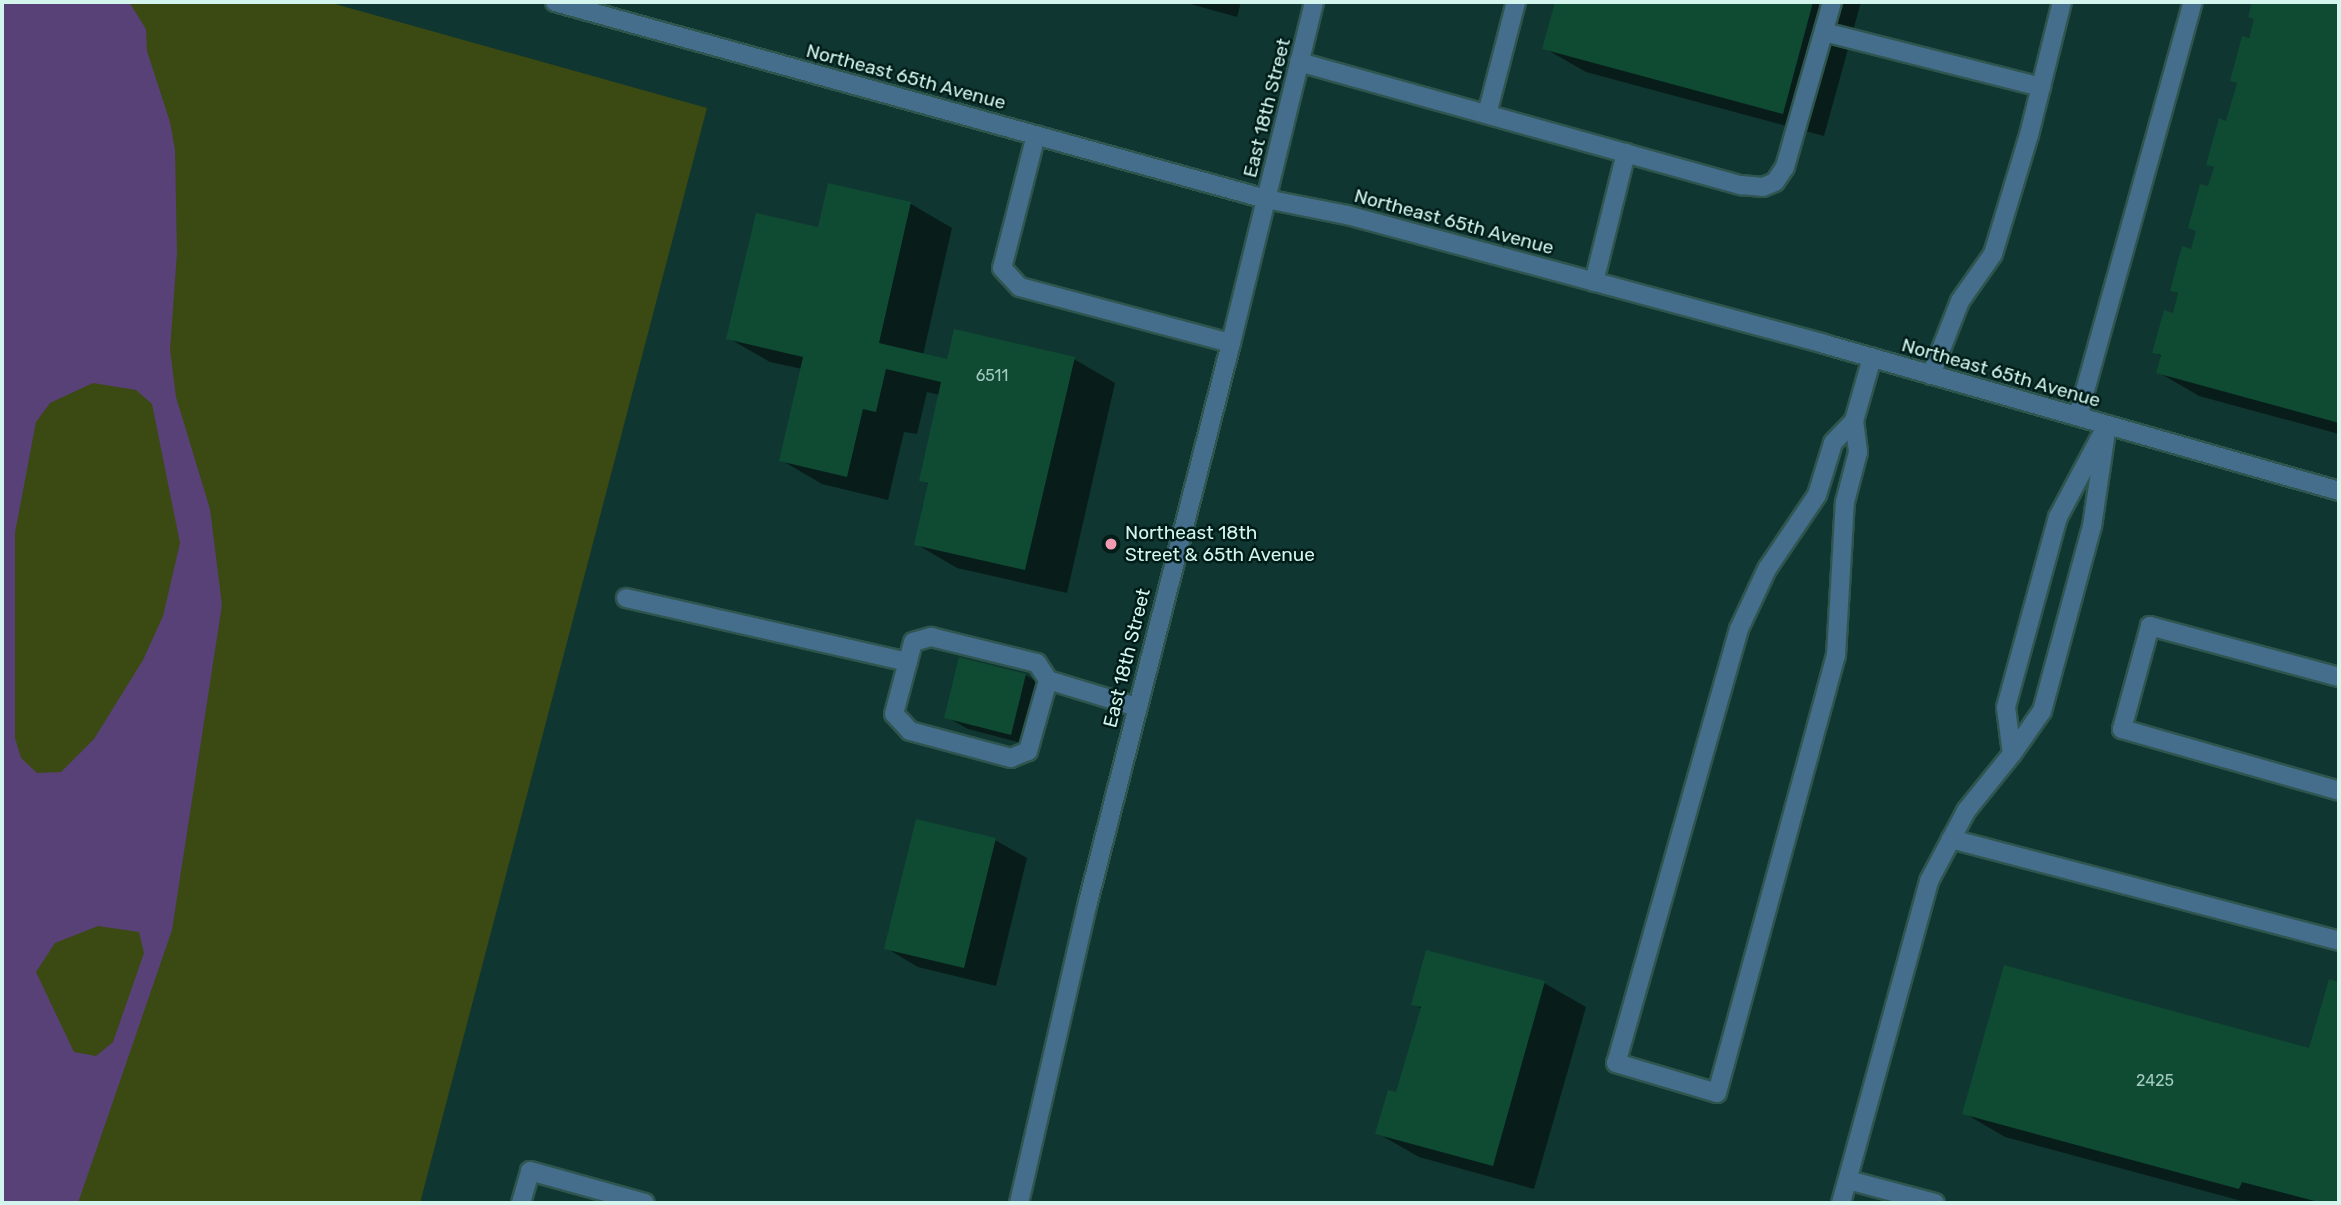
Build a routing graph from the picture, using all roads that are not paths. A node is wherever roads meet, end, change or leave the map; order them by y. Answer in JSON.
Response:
{"nodes":[{"id":1,"x":555,"y":2,"type":"edge"},
{"id":2,"x":1314,"y":2,"type":"edge"},
{"id":3,"x":1516,"y":2,"type":"edge"},
{"id":4,"x":1832,"y":2,"type":"edge"},
{"id":5,"x":2062,"y":2,"type":"edge"},
{"id":6,"x":2193,"y":2,"type":"edge"},
{"id":7,"x":1824,"y":32,"type":"junction"},
{"id":8,"x":1299,"y":62,"type":"junction"},
{"id":9,"x":2041,"y":87,"type":"junction"},
{"id":10,"x":1487,"y":114,"type":"junction"},
{"id":11,"x":1036,"y":135,"type":"junction"},
{"id":12,"x":1626,"y":153,"type":"junction"},
{"id":13,"x":1266,"y":199,"type":"junction"},
{"id":14,"x":1594,"y":282,"type":"junction"},
{"id":15,"x":1231,"y":343,"type":"junction"},
{"id":16,"x":1872,"y":358,"type":"junction"},
{"id":17,"x":1931,"y":375,"type":"junction"},
{"id":18,"x":2078,"y":416,"type":"junction"},
{"id":19,"x":1854,"y":421,"type":"junction"},
{"id":20,"x":2107,"y":425,"type":"junction"},
{"id":21,"x":2339,"y":491,"type":"edge"},
{"id":22,"x":626,"y":598,"type":"dead end"},
{"id":23,"x":908,"y":662,"type":"junction"},
{"id":24,"x":2339,"y":677,"type":"edge"},
{"id":25,"x":1048,"y":680,"type":"junction"},
{"id":26,"x":1137,"y":707,"type":"junction"},
{"id":27,"x":2012,"y":754,"type":"junction"},
{"id":28,"x":2339,"y":791,"type":"edge"},
{"id":29,"x":1951,"y":839,"type":"junction"},
{"id":30,"x":2339,"y":941,"type":"edge"},
{"id":31,"x":1847,"y":1180,"type":"junction"},
{"id":32,"x":521,"y":1203,"type":"edge"},
{"id":33,"x":645,"y":1203,"type":"edge"},
{"id":34,"x":1019,"y":1203,"type":"edge"},
{"id":35,"x":1841,"y":1203,"type":"edge"},
{"id":36,"x":1935,"y":1203,"type":"edge"}],
"edges":[{"from":1,"to":11,"type":"street","name":"Northeast 65th Avenue"},
{"from":2,"to":8,"type":"street","name":"East 18th Street"},
{"from":3,"to":10,"type":"street"},
{"from":4,"to":7,"type":"street"},
{"from":5,"to":9,"type":"street"},
{"from":6,"to":18,"type":"street"},
{"from":7,"to":9,"type":"street"},
{"from":7,"to":12,"type":"street"},
{"from":8,"to":10,"type":"street"},
{"from":8,"to":13,"type":"street","name":"East 18th Street"},
{"from":9,"to":17,"type":"street"},
{"from":10,"to":12,"type":"street"},
{"from":11,"to":13,"type":"street","name":"Northeast 65th Avenue"},
{"from":11,"to":15,"type":"street"},
{"from":12,"to":14,"type":"street"},
{"from":13,"to":14,"type":"street","name":"Northeast 65th Avenue"},
{"from":13,"to":15,"type":"street","name":"East 18th Street"},
{"from":14,"to":16,"type":"street","name":"Northeast 65th Avenue"},
{"from":15,"to":26,"type":"street","name":"East 18th Street"},
{"from":16,"to":17,"type":"street","name":"Northeast 65th Avenue"},
{"from":16,"to":19,"type":"street"},
{"from":17,"to":18,"type":"street","name":"Northeast 65th Avenue"},
{"from":18,"to":20,"type":"street","name":"Northeast 65th Avenue"},
{"from":19,"to":19,"type":"street"},
{"from":20,"to":21,"type":"street","name":"Northeast 65th Avenue"},
{"from":20,"to":27,"type":"street"},
{"from":20,"to":27,"type":"street"},
{"from":22,"to":23,"type":"street"},
{"from":23,"to":25,"type":"street"},
{"from":23,"to":25,"type":"street"},
{"from":24,"to":28,"type":"street"},
{"from":25,"to":26,"type":"street"},
{"from":26,"to":34,"type":"street","name":"East 18th Street"},
{"from":27,"to":29,"type":"street"},
{"from":29,"to":30,"type":"street"},
{"from":29,"to":31,"type":"street"},
{"from":31,"to":35,"type":"street"},
{"from":31,"to":36,"type":"street"},
{"from":32,"to":33,"type":"street"}]}
